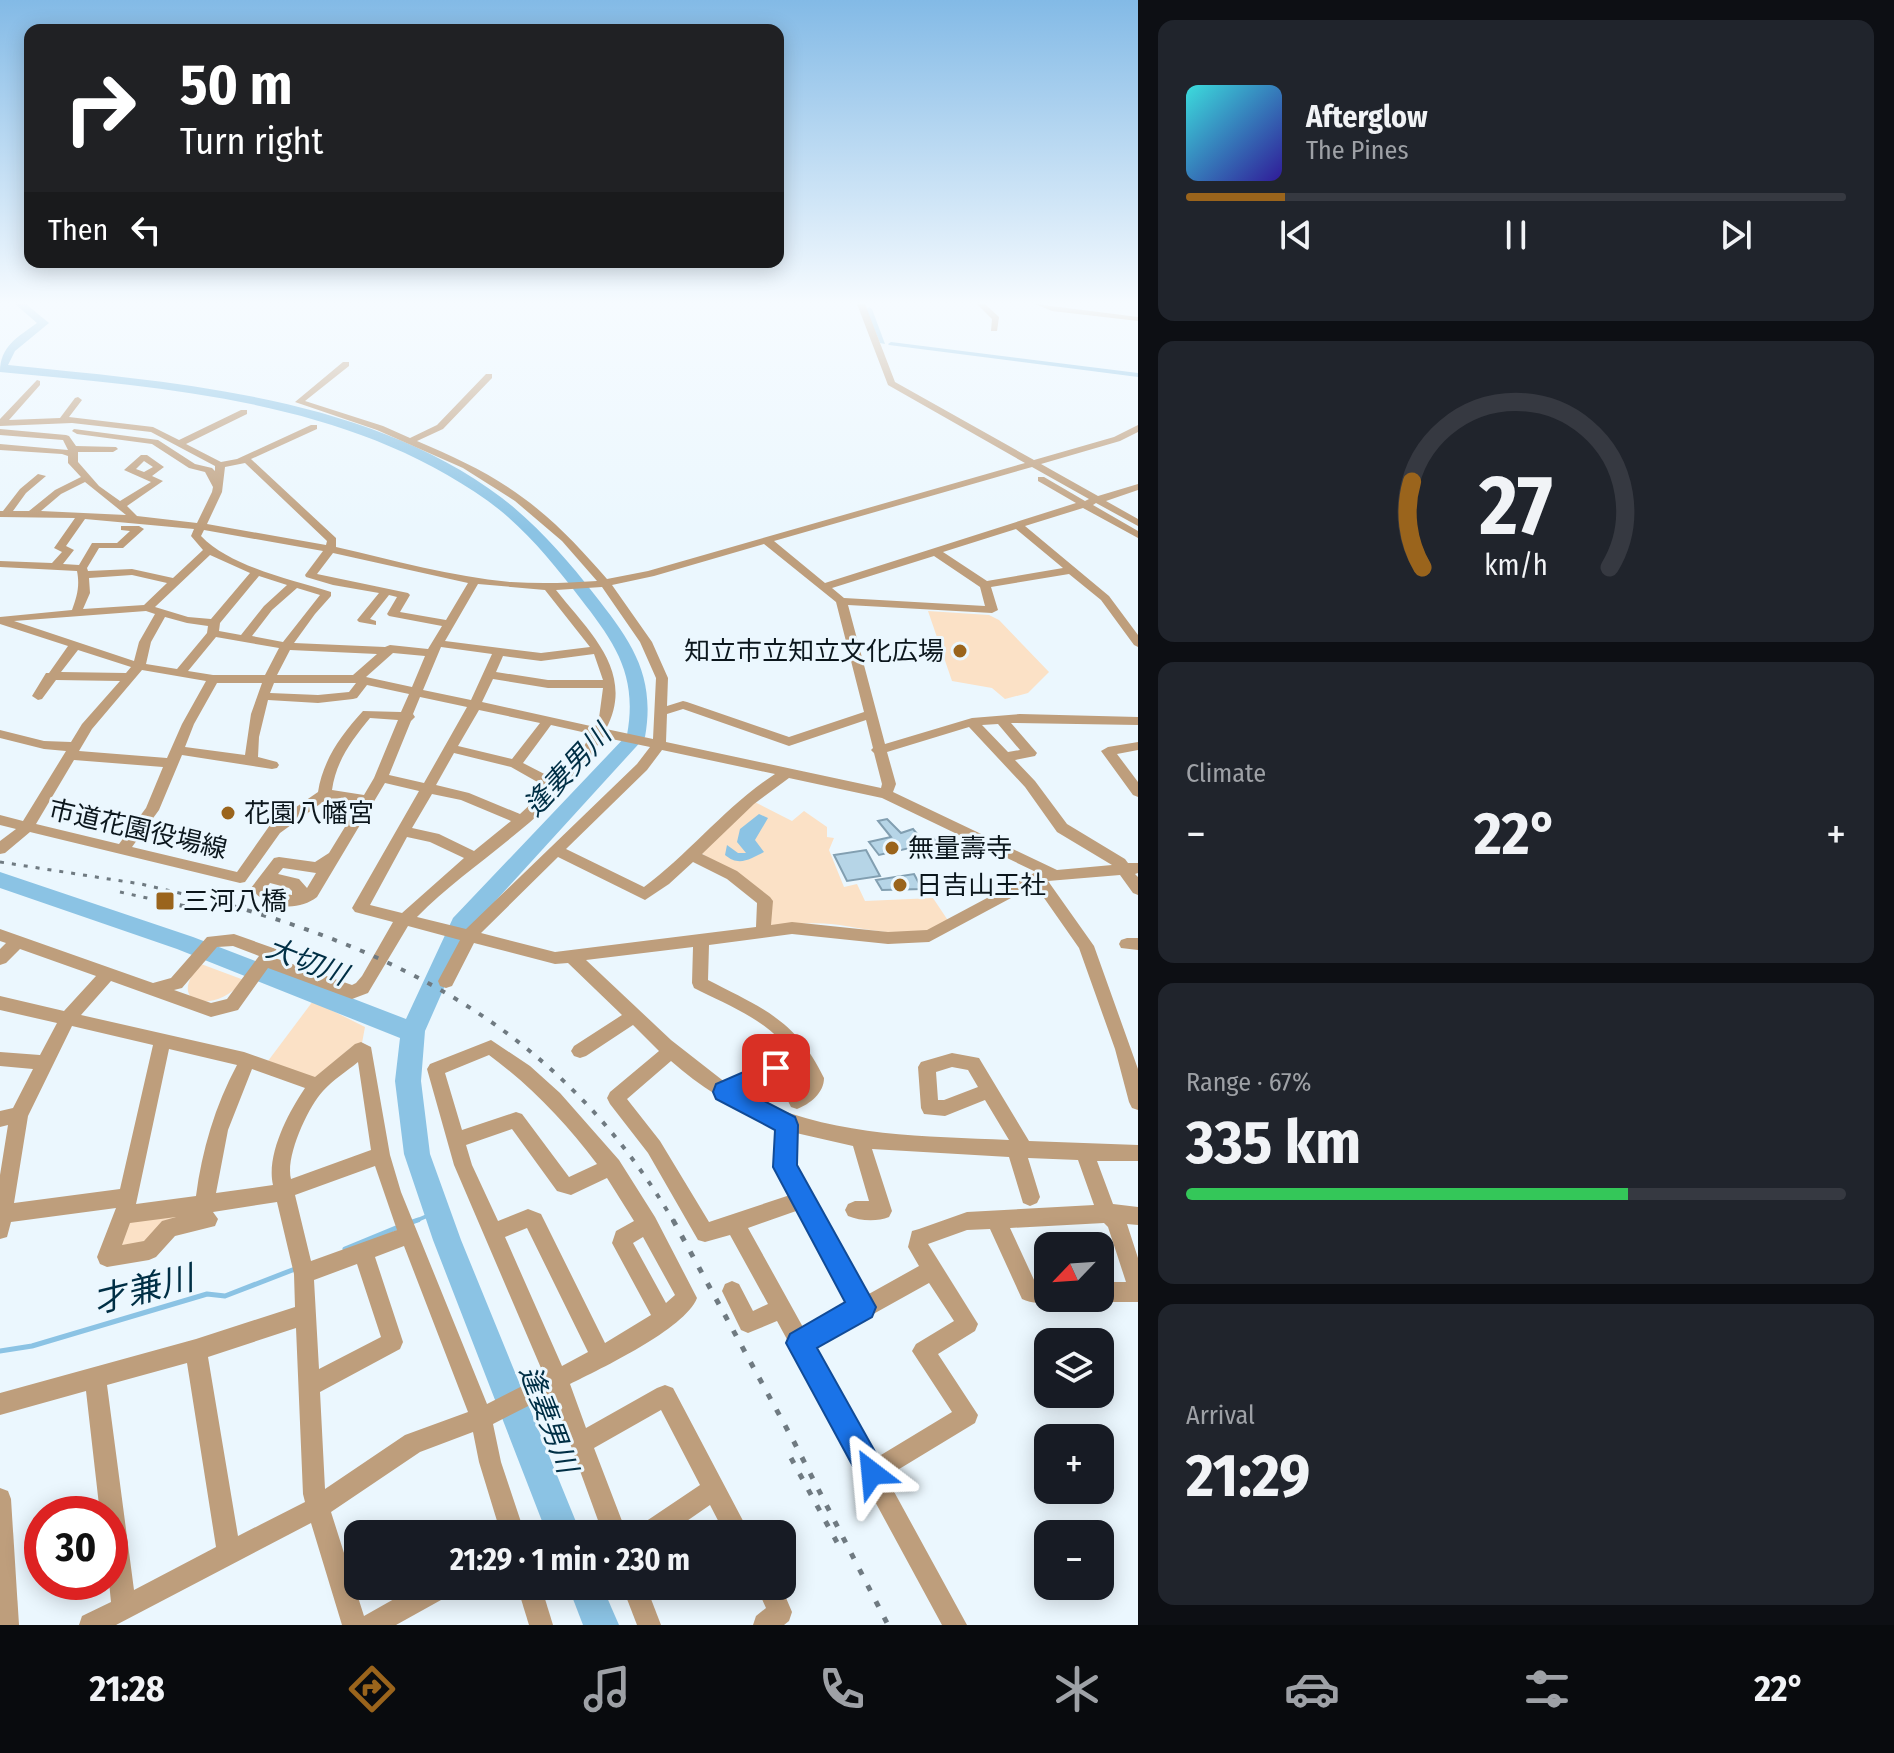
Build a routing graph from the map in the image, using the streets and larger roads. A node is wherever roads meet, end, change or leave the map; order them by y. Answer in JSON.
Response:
{"nodes":[{"id":1,"x":326,"y":380,"type":"edge"},
{"id":2,"x":485,"y":380,"type":"edge"},
{"id":3,"x":890,"y":380,"type":"edge"},
{"id":4,"x":37,"y":383,"type":"dead end"},
{"id":5,"x":78,"y":400,"type":"dead end"},
{"id":6,"x":244,"y":412,"type":"dead end"},
{"id":7,"x":63,"y":420,"type":"junction"},
{"id":8,"x":0,"y":423,"type":"edge"},
{"id":9,"x":314,"y":427,"type":"dead end"},
{"id":10,"x":1138,"y":428,"type":"edge"},
{"id":11,"x":77,"y":431,"type":"dead end"},
{"id":12,"x":0,"y":432,"type":"edge"},
{"id":13,"x":412,"y":440,"type":"junction"},
{"id":14,"x":180,"y":443,"type":"junction"},
{"id":15,"x":0,"y":447,"type":"edge"},
{"id":16,"x":113,"y":449,"type":"dead end"},
{"id":17,"x":73,"y":452,"type":"junction"},
{"id":18,"x":242,"y":459,"type":"junction"},
{"id":19,"x":220,"y":465,"type":"junction"},
{"id":20,"x":1027,"y":465,"type":"junction"},
{"id":21,"x":41,"y":476,"type":"dead end"},
{"id":22,"x":145,"y":476,"type":"dead end"},
{"id":23,"x":86,"y":478,"type":"junction"},
{"id":24,"x":217,"y":487,"type":"junction"},
{"id":25,"x":1138,"y":487,"type":"edge"},
{"id":26,"x":1096,"y":500,"type":"junction"},
{"id":27,"x":1084,"y":504,"type":"junction"},
{"id":28,"x":120,"y":506,"type":"junction"},
{"id":29,"x":3,"y":514,"type":"edge"},
{"id":30,"x":31,"y":514,"type":"junction"},
{"id":31,"x":79,"y":520,"type":"junction"},
{"id":32,"x":132,"y":521,"type":"junction"},
{"id":33,"x":1138,"y":523,"type":"edge"},
{"id":34,"x":201,"y":527,"type":"junction"},
{"id":35,"x":1020,"y":527,"type":"junction"},
{"id":36,"x":1138,"y":535,"type":"edge"},
{"id":37,"x":767,"y":541,"type":"junction"},
{"id":38,"x":330,"y":549,"type":"junction"},
{"id":39,"x":209,"y":550,"type":"junction"},
{"id":40,"x":937,"y":553,"type":"junction"},
{"id":41,"x":0,"y":564,"type":"edge"},
{"id":42,"x":55,"y":567,"type":"junction"},
{"id":43,"x":1073,"y":570,"type":"junction"},
{"id":44,"x":83,"y":572,"type":"junction"},
{"id":45,"x":257,"y":572,"type":"junction"},
{"id":46,"x":175,"y":582,"type":"junction"},
{"id":47,"x":473,"y":583,"type":"junction"},
{"id":48,"x":295,"y":584,"type":"junction"},
{"id":49,"x":602,"y":584,"type":"junction"},
{"id":50,"x":985,"y":585,"type":"junction"},
{"id":51,"x":827,"y":586,"type":"junction"},
{"id":52,"x":554,"y":588,"type":"junction"},
{"id":53,"x":331,"y":590,"type":"junction"},
{"id":54,"x":387,"y":590,"type":"junction"},
{"id":55,"x":841,"y":601,"type":"junction"},
{"id":56,"x":147,"y":608,"type":"junction"},
{"id":57,"x":77,"y":611,"type":"junction"},
{"id":58,"x":161,"y":614,"type":"junction"},
{"id":59,"x":0,"y":619,"type":"edge"},
{"id":60,"x":372,"y":623,"type":"dead end"},
{"id":61,"x":448,"y":624,"type":"junction"},
{"id":62,"x":214,"y":628,"type":"junction"},
{"id":63,"x":244,"y":639,"type":"junction"},
{"id":64,"x":1138,"y":643,"type":"edge"},
{"id":65,"x":75,"y":645,"type":"junction"},
{"id":66,"x":286,"y":646,"type":"junction"},
{"id":67,"x":435,"y":648,"type":"junction"},
{"id":68,"x":598,"y":650,"type":"junction"},
{"id":69,"x":386,"y":651,"type":"junction"},
{"id":70,"x":499,"y":652,"type":"junction"},
{"id":71,"x":134,"y":671,"type":"junction"},
{"id":72,"x":180,"y":673,"type":"junction"},
{"id":73,"x":489,"y":675,"type":"junction"},
{"id":74,"x":50,"y":676,"type":"junction"},
{"id":75,"x":213,"y":679,"type":"junction"},
{"id":76,"x":360,"y":680,"type":"junction"},
{"id":77,"x":267,"y":681,"type":"junction"},
{"id":78,"x":610,"y":684,"type":"junction"},
{"id":79,"x":416,"y":694,"type":"junction"},
{"id":80,"x":38,"y":696,"type":"dead end"},
{"id":81,"x":262,"y":696,"type":"junction"},
{"id":82,"x":475,"y":705,"type":"junction"},
{"id":83,"x":663,"y":711,"type":"junction"},
{"id":84,"x":868,"y":715,"type":"junction"},
{"id":85,"x":409,"y":717,"type":"junction"},
{"id":86,"x":1002,"y":720,"type":"junction"},
{"id":87,"x":548,"y":721,"type":"junction"},
{"id":88,"x":1138,"y":721,"type":"edge"},
{"id":89,"x":972,"y":722,"type":"junction"},
{"id":90,"x":0,"y":734,"type":"edge"},
{"id":91,"x":608,"y":734,"type":"junction"},
{"id":92,"x":656,"y":745,"type":"junction"},
{"id":93,"x":1138,"y":746,"type":"edge"},
{"id":94,"x":450,"y":748,"type":"junction"},
{"id":95,"x":878,"y":750,"type":"junction"},
{"id":96,"x":74,"y":751,"type":"junction"},
{"id":97,"x":175,"y":756,"type":"junction"},
{"id":98,"x":1005,"y":757,"type":"junction"},
{"id":99,"x":251,"y":760,"type":"junction"},
{"id":100,"x":515,"y":764,"type":"junction"},
{"id":101,"x":272,"y":765,"type":"dead end"},
{"id":102,"x":788,"y":772,"type":"junction"},
{"id":103,"x":381,"y":778,"type":"junction"},
{"id":104,"x":556,"y":786,"type":"junction"},
{"id":105,"x":427,"y":788,"type":"junction"},
{"id":106,"x":1138,"y":792,"type":"edge"},
{"id":107,"x":325,"y":794,"type":"junction"},
{"id":108,"x":886,"y":794,"type":"junction"},
{"id":109,"x":367,"y":800,"type":"junction"},
{"id":110,"x":519,"y":819,"type":"junction"},
{"id":111,"x":0,"y":820,"type":"edge"},
{"id":112,"x":26,"y":828,"type":"junction"},
{"id":113,"x":403,"y":831,"type":"junction"},
{"id":114,"x":0,"y":849,"type":"edge"},
{"id":115,"x":123,"y":849,"type":"junction"},
{"id":116,"x":556,"y":850,"type":"junction"},
{"id":117,"x":691,"y":855,"type":"junction"},
{"id":118,"x":475,"y":857,"type":"junction"},
{"id":119,"x":1132,"y":868,"type":"edge"},
{"id":120,"x":320,"y":872,"type":"junction"},
{"id":121,"x":1044,"y":875,"type":"junction"},
{"id":122,"x":1138,"y":889,"type":"edge"},
{"id":123,"x":412,"y":922,"type":"junction"},
{"id":124,"x":763,"y":932,"type":"junction"},
{"id":125,"x":0,"y":935,"type":"edge"},
{"id":126,"x":467,"y":938,"type":"junction"},
{"id":127,"x":17,"y":942,"type":"junction"},
{"id":128,"x":701,"y":942,"type":"junction"},
{"id":129,"x":571,"y":956,"type":"junction"},
{"id":130,"x":0,"y":959,"type":"edge"},
{"id":131,"x":267,"y":961,"type":"junction"},
{"id":132,"x":108,"y":974,"type":"junction"},
{"id":133,"x":446,"y":981,"type":"dead end"},
{"id":134,"x":176,"y":983,"type":"junction"},
{"id":135,"x":153,"y":989,"type":"junction"},
{"id":136,"x":181,"y":1001,"type":"junction"},
{"id":137,"x":0,"y":1003,"type":"edge"},
{"id":138,"x":635,"y":1015,"type":"junction"},
{"id":139,"x":68,"y":1018,"type":"junction"},
{"id":140,"x":163,"y":1039,"type":"junction"},
{"id":141,"x":580,"y":1051,"type":"dead end"},
{"id":142,"x":670,"y":1052,"type":"junction"},
{"id":143,"x":802,"y":1057,"type":"junction"},
{"id":144,"x":0,"y":1059,"type":"edge"},
{"id":145,"x":248,"y":1061,"type":"junction"},
{"id":146,"x":43,"y":1063,"type":"junction"},
{"id":147,"x":317,"y":1085,"type":"junction"},
{"id":148,"x":989,"y":1090,"type":"dead end"},
{"id":149,"x":724,"y":1092,"type":"junction"},
{"id":150,"x":797,"y":1101,"type":"dead end"},
{"id":151,"x":1138,"y":1102,"type":"edge"},
{"id":152,"x":9,"y":1117,"type":"edge"},
{"id":153,"x":787,"y":1125,"type":"junction"},
{"id":154,"x":455,"y":1141,"type":"junction"},
{"id":155,"x":860,"y":1141,"type":"junction"},
{"id":156,"x":1020,"y":1149,"type":"junction"},
{"id":157,"x":1085,"y":1153,"type":"junction"},
{"id":158,"x":1138,"y":1153,"type":"edge"},
{"id":159,"x":381,"y":1155,"type":"junction"},
{"id":160,"x":612,"y":1166,"type":"junction"},
{"id":161,"x":284,"y":1191,"type":"junction"},
{"id":162,"x":1030,"y":1197,"type":"dead end"},
{"id":163,"x":803,"y":1199,"type":"junction"},
{"id":164,"x":126,"y":1206,"type":"junction"},
{"id":165,"x":855,"y":1210,"type":"dead end"},
{"id":166,"x":206,"y":1212,"type":"junction"},
{"id":167,"x":1107,"y":1213,"type":"junction"},
{"id":168,"x":1138,"y":1216,"type":"edge"},
{"id":169,"x":996,"y":1220,"type":"junction"},
{"id":170,"x":1,"y":1222,"type":"edge"},
{"id":171,"x":648,"y":1224,"type":"junction"},
{"id":172,"x":735,"y":1224,"type":"junction"},
{"id":173,"x":493,"y":1232,"type":"junction"},
{"id":174,"x":406,"y":1236,"type":"junction"},
{"id":175,"x":363,"y":1251,"type":"junction"},
{"id":176,"x":932,"y":1270,"type":"junction"},
{"id":177,"x":304,"y":1274,"type":"junction"},
{"id":178,"x":1138,"y":1290,"type":"edge"},
{"id":179,"x":732,"y":1291,"type":"dead end"},
{"id":180,"x":1114,"y":1291,"type":"edge"},
{"id":181,"x":1034,"y":1292,"type":"edge"},
{"id":182,"x":862,"y":1307,"type":"junction"},
{"id":183,"x":781,"y":1309,"type":"junction"},
{"id":184,"x":307,"y":1314,"type":"junction"},
{"id":185,"x":664,"y":1319,"type":"junction"},
{"id":186,"x":800,"y":1343,"type":"junction"},
{"id":187,"x":196,"y":1350,"type":"junction"},
{"id":188,"x":601,"y":1357,"type":"junction"},
{"id":189,"x":95,"y":1378,"type":"junction"},
{"id":190,"x":553,"y":1382,"type":"junction"},
{"id":191,"x":311,"y":1385,"type":"junction"},
{"id":192,"x":0,"y":1404,"type":"edge"},
{"id":193,"x":484,"y":1416,"type":"junction"},
{"id":194,"x":581,"y":1443,"type":"junction"},
{"id":195,"x":872,"y":1473,"type":"junction"},
{"id":196,"x":713,"y":1490,"type":"junction"},
{"id":197,"x":0,"y":1499,"type":"edge"},
{"id":198,"x":317,"y":1508,"type":"junction"},
{"id":199,"x":509,"y":1520,"type":"edge"},
{"id":200,"x":610,"y":1520,"type":"edge"},
{"id":201,"x":668,"y":1520,"type":"edge"},
{"id":202,"x":730,"y":1520,"type":"edge"},
{"id":203,"x":229,"y":1553,"type":"junction"},
{"id":204,"x":416,"y":1600,"type":"edge"},
{"id":205,"x":533,"y":1600,"type":"edge"},
{"id":206,"x":639,"y":1600,"type":"edge"},
{"id":207,"x":774,"y":1600,"type":"edge"},
{"id":208,"x":124,"y":1609,"type":"junction"},
{"id":209,"x":7,"y":1625,"type":"edge"},
{"id":210,"x":91,"y":1625,"type":"edge"},
{"id":211,"x":354,"y":1625,"type":"edge"},
{"id":212,"x":372,"y":1625,"type":"edge"},
{"id":213,"x":541,"y":1625,"type":"edge"},
{"id":214,"x":649,"y":1625,"type":"edge"},
{"id":215,"x":765,"y":1625,"type":"edge"},
{"id":216,"x":955,"y":1625,"type":"edge"}],
"edges":[{"from":1,"to":13,"type":"street"},
{"from":2,"to":13,"type":"street"},
{"from":3,"to":20,"type":"street"},
{"from":4,"to":8,"type":"street"},
{"from":5,"to":7,"type":"street"},
{"from":6,"to":14,"type":"street"},
{"from":7,"to":8,"type":"street"},
{"from":7,"to":14,"type":"street"},
{"from":9,"to":18,"type":"street"},
{"from":10,"to":20,"type":"street"},
{"from":11,"to":24,"type":"street"},
{"from":12,"to":17,"type":"street"},
{"from":13,"to":49,"type":"street"},
{"from":14,"to":19,"type":"street"},
{"from":15,"to":17,"type":"street"},
{"from":16,"to":17,"type":"street"},
{"from":17,"to":23,"type":"street"},
{"from":18,"to":19,"type":"street"},
{"from":18,"to":38,"type":"street"},
{"from":19,"to":24,"type":"street"},
{"from":20,"to":26,"type":"street"},
{"from":20,"to":27,"type":"street"},
{"from":20,"to":37,"type":"street"},
{"from":21,"to":29,"type":"street"},
{"from":22,"to":28,"type":"street"},
{"from":23,"to":28,"type":"street"},
{"from":23,"to":30,"type":"street"},
{"from":24,"to":34,"type":"street"},
{"from":25,"to":26,"type":"street"},
{"from":26,"to":27,"type":"street"},
{"from":26,"to":33,"type":"street"},
{"from":27,"to":35,"type":"street"},
{"from":27,"to":36,"type":"street"},
{"from":28,"to":32,"type":"street"},
{"from":29,"to":30,"type":"street"},
{"from":30,"to":31,"type":"street"},
{"from":31,"to":32,"type":"street"},
{"from":31,"to":42,"type":"street"},
{"from":31,"to":44,"type":"street"},
{"from":32,"to":34,"type":"street"},
{"from":34,"to":38,"type":"street"},
{"from":34,"to":39,"type":"street"},
{"from":35,"to":40,"type":"street"},
{"from":35,"to":43,"type":"street"},
{"from":37,"to":49,"type":"street"},
{"from":37,"to":51,"type":"street"},
{"from":38,"to":47,"type":"street"},
{"from":38,"to":53,"type":"street"},
{"from":39,"to":45,"type":"street"},
{"from":39,"to":46,"type":"street"},
{"from":40,"to":50,"type":"street"},
{"from":40,"to":51,"type":"street"},
{"from":41,"to":42,"type":"street"},
{"from":42,"to":44,"type":"street"},
{"from":43,"to":50,"type":"street"},
{"from":43,"to":64,"type":"street"},
{"from":44,"to":46,"type":"street"},
{"from":44,"to":57,"type":"street"},
{"from":45,"to":48,"type":"street"},
{"from":45,"to":62,"type":"street"},
{"from":46,"to":56,"type":"street"},
{"from":47,"to":52,"type":"street"},
{"from":47,"to":61,"type":"street"},
{"from":48,"to":53,"type":"street"},
{"from":48,"to":63,"type":"street"},
{"from":49,"to":52,"type":"street"},
{"from":49,"to":83,"type":"street"},
{"from":50,"to":55,"type":"street"},
{"from":51,"to":55,"type":"street"},
{"from":52,"to":68,"type":"street"},
{"from":53,"to":54,"type":"street"},
{"from":53,"to":66,"type":"street"},
{"from":54,"to":60,"type":"street"},
{"from":54,"to":61,"type":"street"},
{"from":55,"to":84,"type":"street"},
{"from":56,"to":57,"type":"street"},
{"from":56,"to":58,"type":"street"},
{"from":57,"to":59,"type":"street"},
{"from":58,"to":62,"type":"street"},
{"from":58,"to":71,"type":"street"},
{"from":59,"to":65,"type":"street"},
{"from":61,"to":67,"type":"street"},
{"from":62,"to":63,"type":"street"},
{"from":62,"to":72,"type":"street"},
{"from":63,"to":66,"type":"street"},
{"from":65,"to":71,"type":"street"},
{"from":65,"to":74,"type":"street"},
{"from":66,"to":69,"type":"street"},
{"from":66,"to":77,"type":"street"},
{"from":67,"to":69,"type":"street"},
{"from":67,"to":70,"type":"street"},
{"from":67,"to":79,"type":"street"},
{"from":68,"to":70,"type":"street"},
{"from":68,"to":78,"type":"street"},
{"from":69,"to":76,"type":"street"},
{"from":70,"to":73,"type":"street"},
{"from":71,"to":72,"type":"street"},
{"from":71,"to":74,"type":"street"},
{"from":71,"to":96,"type":"street"},
{"from":72,"to":75,"type":"street"},
{"from":73,"to":78,"type":"street"},
{"from":73,"to":82,"type":"street"},
{"from":74,"to":80,"type":"street"},
{"from":75,"to":77,"type":"street"},
{"from":75,"to":97,"type":"street"},
{"from":76,"to":77,"type":"street"},
{"from":76,"to":79,"type":"street"},
{"from":76,"to":81,"type":"street"},
{"from":77,"to":81,"type":"street"},
{"from":78,"to":91,"type":"street"},
{"from":79,"to":82,"type":"street"},
{"from":79,"to":85,"type":"street"},
{"from":81,"to":99,"type":"street"},
{"from":82,"to":87,"type":"street"},
{"from":82,"to":94,"type":"street"},
{"from":83,"to":84,"type":"street"},
{"from":83,"to":92,"type":"street"},
{"from":84,"to":95,"type":"street"},
{"from":85,"to":103,"type":"street"},
{"from":85,"to":107,"type":"street"},
{"from":86,"to":88,"type":"street"},
{"from":86,"to":89,"type":"street"},
{"from":86,"to":98,"type":"street"},
{"from":87,"to":91,"type":"street"},
{"from":87,"to":100,"type":"street"},
{"from":89,"to":95,"type":"street"},
{"from":89,"to":98,"type":"street"},
{"from":90,"to":96,"type":"street"},
{"from":91,"to":92,"type":"street"},
{"from":91,"to":104,"type":"street"},
{"from":92,"to":102,"type":"street"},
{"from":92,"to":116,"type":"street"},
{"from":93,"to":106,"type":"street"},
{"from":94,"to":100,"type":"street"},
{"from":94,"to":105,"type":"street"},
{"from":95,"to":108,"type":"street"},
{"from":96,"to":97,"type":"street"},
{"from":96,"to":112,"type":"street"},
{"from":97,"to":99,"type":"street"},
{"from":97,"to":115,"type":"street"},
{"from":98,"to":119,"type":"street"},
{"from":99,"to":101,"type":"street"},
{"from":100,"to":104,"type":"street"},
{"from":102,"to":108,"type":"street"},
{"from":102,"to":117,"type":"street"},
{"from":103,"to":105,"type":"street"},
{"from":103,"to":109,"type":"street"},
{"from":104,"to":110,"type":"street"},
{"from":105,"to":110,"type":"street"},
{"from":105,"to":113,"type":"street"},
{"from":107,"to":109,"type":"street"},
{"from":107,"to":115,"type":"street","name":"市道花園役場線"},
{"from":108,"to":121,"type":"street"},
{"from":109,"to":120,"type":"street"},
{"from":110,"to":118,"type":"street"},
{"from":111,"to":112,"type":"street","name":"市道花園役場線"},
{"from":112,"to":114,"type":"street"},
{"from":112,"to":115,"type":"street","name":"市道花園役場線"},
{"from":113,"to":118,"type":"street"},
{"from":113,"to":123,"type":"street"},
{"from":116,"to":117,"type":"street"},
{"from":116,"to":126,"type":"street"},
{"from":117,"to":124,"type":"street"},
{"from":118,"to":123,"type":"street"},
{"from":119,"to":121,"type":"street"},
{"from":119,"to":122,"type":"street"},
{"from":120,"to":120,"type":"street"},
{"from":121,"to":124,"type":"street"},
{"from":121,"to":151,"type":"street"},
{"from":123,"to":126,"type":"street"},
{"from":123,"to":131,"type":"street"},
{"from":124,"to":128,"type":"street"},
{"from":125,"to":127,"type":"street"},
{"from":126,"to":129,"type":"street"},
{"from":126,"to":133,"type":"street"},
{"from":127,"to":130,"type":"street"},
{"from":127,"to":132,"type":"street"},
{"from":128,"to":129,"type":"street"},
{"from":128,"to":143,"type":"street"},
{"from":129,"to":138,"type":"street"},
{"from":131,"to":134,"type":"street"},
{"from":131,"to":136,"type":"street"},
{"from":132,"to":135,"type":"street"},
{"from":132,"to":139,"type":"street"},
{"from":134,"to":135,"type":"street"},
{"from":134,"to":136,"type":"street"},
{"from":135,"to":136,"type":"street"},
{"from":137,"to":139,"type":"street"},
{"from":138,"to":141,"type":"street"},
{"from":138,"to":142,"type":"street"},
{"from":139,"to":140,"type":"street"},
{"from":139,"to":146,"type":"street"},
{"from":140,"to":145,"type":"street"},
{"from":140,"to":164,"type":"street"},
{"from":142,"to":149,"type":"street"},
{"from":142,"to":172,"type":"street"},
{"from":143,"to":149,"type":"street"},
{"from":143,"to":150,"type":"street"},
{"from":144,"to":146,"type":"street"},
{"from":145,"to":147,"type":"street"},
{"from":145,"to":166,"type":"street"},
{"from":146,"to":152,"type":"street"},
{"from":147,"to":159,"type":"street"},
{"from":147,"to":161,"type":"street"},
{"from":148,"to":156,"type":"street"},
{"from":149,"to":153,"type":"street"},
{"from":152,"to":170,"type":"street"},
{"from":153,"to":155,"type":"street"},
{"from":153,"to":163,"type":"street"},
{"from":154,"to":160,"type":"street"},
{"from":154,"to":160,"type":"street"},
{"from":154,"to":173,"type":"street"},
{"from":155,"to":156,"type":"street"},
{"from":155,"to":165,"type":"street"},
{"from":156,"to":157,"type":"street"},
{"from":156,"to":162,"type":"street"},
{"from":157,"to":158,"type":"street"},
{"from":157,"to":167,"type":"street"},
{"from":159,"to":161,"type":"street"},
{"from":159,"to":174,"type":"street"},
{"from":160,"to":171,"type":"street"},
{"from":161,"to":166,"type":"street"},
{"from":161,"to":177,"type":"street"},
{"from":163,"to":172,"type":"street"},
{"from":163,"to":182,"type":"street"},
{"from":164,"to":166,"type":"street"},
{"from":164,"to":166,"type":"street"},
{"from":164,"to":170,"type":"street"},
{"from":167,"to":168,"type":"street"},
{"from":167,"to":169,"type":"street"},
{"from":167,"to":178,"type":"street"},
{"from":169,"to":176,"type":"street"},
{"from":169,"to":181,"type":"street"},
{"from":171,"to":185,"type":"street"},
{"from":171,"to":185,"type":"street"},
{"from":172,"to":183,"type":"street"},
{"from":173,"to":188,"type":"street"},
{"from":173,"to":190,"type":"street"},
{"from":174,"to":175,"type":"street"},
{"from":174,"to":193,"type":"street"},
{"from":175,"to":177,"type":"street"},
{"from":175,"to":191,"type":"street"},
{"from":176,"to":182,"type":"street"},
{"from":176,"to":195,"type":"street"},
{"from":177,"to":184,"type":"street"},
{"from":178,"to":180,"type":"street"},
{"from":179,"to":183,"type":"street"},
{"from":182,"to":186,"type":"street"},
{"from":183,"to":186,"type":"street"},
{"from":184,"to":187,"type":"street"},
{"from":184,"to":191,"type":"street"},
{"from":185,"to":188,"type":"street"},
{"from":186,"to":195,"type":"street"},
{"from":187,"to":189,"type":"street"},
{"from":187,"to":203,"type":"street"},
{"from":188,"to":190,"type":"street"},
{"from":189,"to":192,"type":"street"},
{"from":189,"to":208,"type":"street"},
{"from":190,"to":193,"type":"street"},
{"from":190,"to":194,"type":"street"},
{"from":191,"to":198,"type":"street"},
{"from":193,"to":198,"type":"street"},
{"from":193,"to":199,"type":"street"},
{"from":194,"to":196,"type":"street"},
{"from":194,"to":200,"type":"street"},
{"from":195,"to":216,"type":"street"},
{"from":196,"to":201,"type":"street"},
{"from":196,"to":202,"type":"street"},
{"from":197,"to":209,"type":"street"},
{"from":198,"to":203,"type":"street"},
{"from":198,"to":211,"type":"street"},
{"from":203,"to":208,"type":"street"},
{"from":204,"to":212,"type":"street"},
{"from":205,"to":213,"type":"street"},
{"from":206,"to":214,"type":"street"},
{"from":207,"to":215,"type":"street"},
{"from":208,"to":210,"type":"street"}]}
